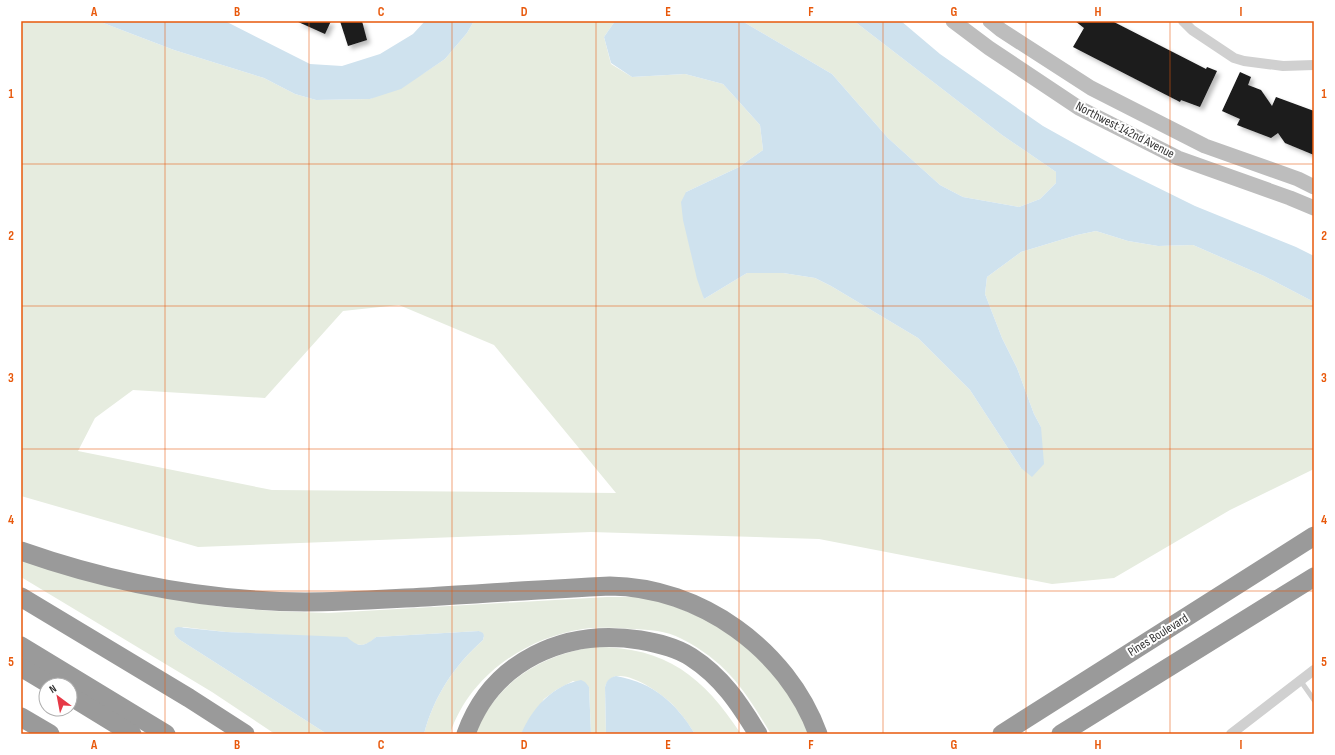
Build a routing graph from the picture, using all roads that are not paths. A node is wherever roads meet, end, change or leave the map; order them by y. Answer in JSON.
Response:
{"nodes":[{"id":1,"x":953,"y":21,"type":"edge"},
{"id":2,"x":990,"y":21,"type":"edge"},
{"id":3,"x":1183,"y":21,"type":"edge"},
{"id":4,"x":1314,"y":65,"type":"edge"},
{"id":5,"x":1314,"y":187,"type":"edge"},
{"id":6,"x":1314,"y":208,"type":"edge"},
{"id":7,"x":1314,"y":536,"type":"edge"},
{"id":8,"x":21,"y":551,"type":"edge"},
{"id":9,"x":1314,"y":577,"type":"edge"},
{"id":10,"x":21,"y":597,"type":"edge"},
{"id":11,"x":21,"y":646,"type":"edge"},
{"id":12,"x":21,"y":667,"type":"edge"},
{"id":13,"x":1314,"y":670,"type":"edge"},
{"id":14,"x":38,"y":677,"type":"edge"},
{"id":15,"x":1300,"y":680,"type":"junction"},
{"id":16,"x":1314,"y":700,"type":"edge"},
{"id":17,"x":78,"y":701,"type":"edge"},
{"id":18,"x":21,"y":717,"type":"edge"},
{"id":19,"x":50,"y":734,"type":"edge"},
{"id":20,"x":132,"y":734,"type":"edge"},
{"id":21,"x":166,"y":734,"type":"edge"},
{"id":22,"x":244,"y":734,"type":"edge"},
{"id":23,"x":466,"y":734,"type":"edge"},
{"id":24,"x":758,"y":734,"type":"edge"},
{"id":25,"x":818,"y":734,"type":"edge"},
{"id":26,"x":1002,"y":734,"type":"edge"},
{"id":27,"x":1061,"y":734,"type":"edge"},
{"id":28,"x":1232,"y":734,"type":"edge"}],
"edges":[{"from":1,"to":6,"type":"street","name":"Northwest 142nd Avenue"},
{"from":2,"to":5,"type":"street","name":"Northwest 142nd Avenue"},
{"from":3,"to":4,"type":"street"},
{"from":7,"to":26,"type":"highway","name":"Pines Boulevard"},
{"from":8,"to":25,"type":"highway"},
{"from":9,"to":27,"type":"highway"},
{"from":10,"to":22,"type":"highway"},
{"from":11,"to":21,"type":"highway"},
{"from":12,"to":14,"type":"highway"},
{"from":13,"to":15,"type":"street"},
{"from":15,"to":16,"type":"lane"},
{"from":15,"to":28,"type":"street"},
{"from":17,"to":20,"type":"highway"},
{"from":18,"to":19,"type":"highway"},
{"from":23,"to":24,"type":"highway"}]}
